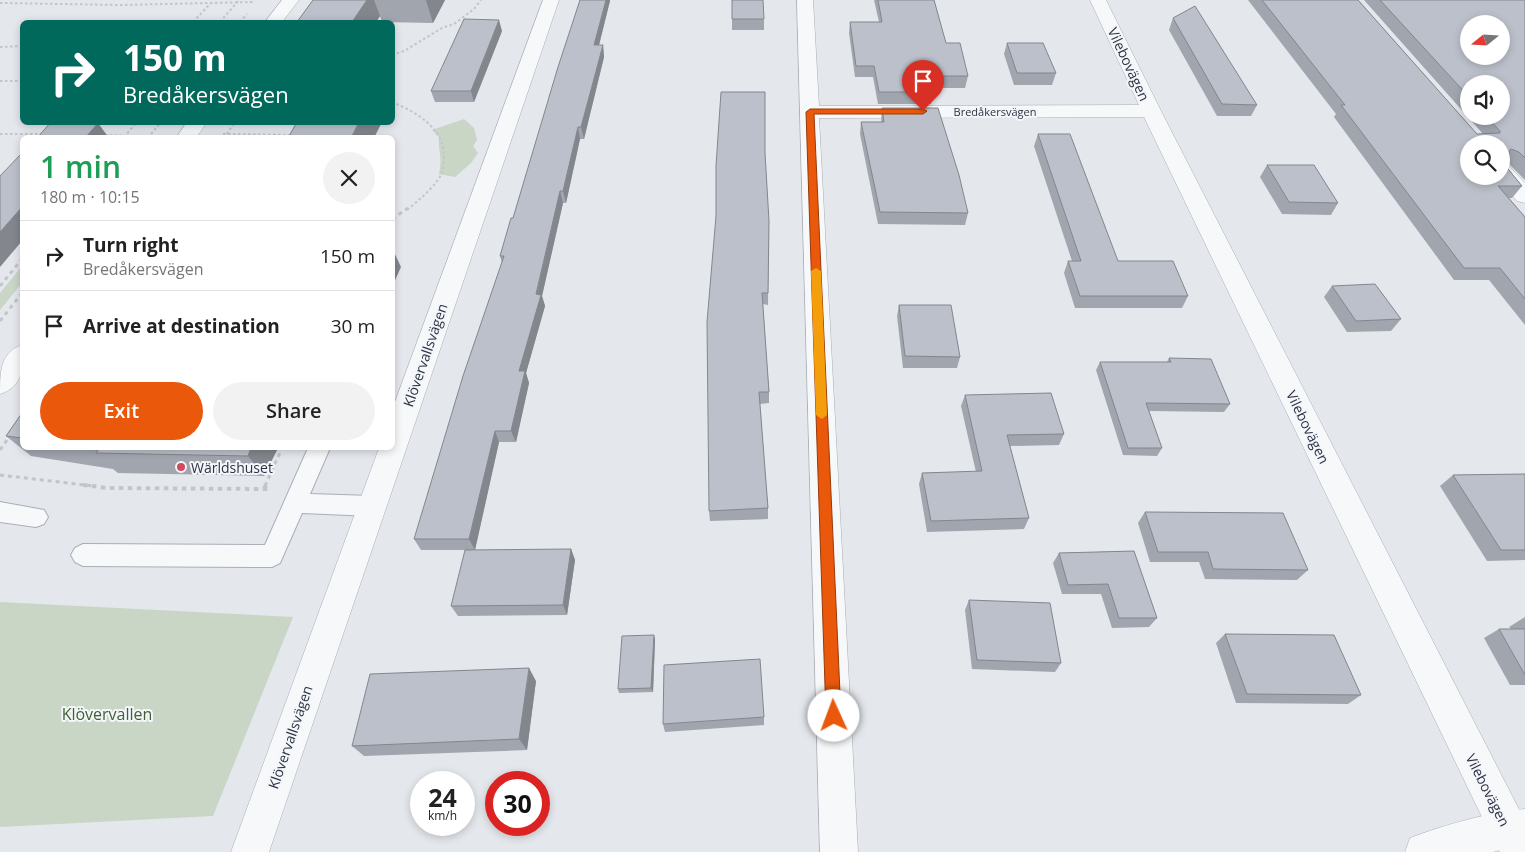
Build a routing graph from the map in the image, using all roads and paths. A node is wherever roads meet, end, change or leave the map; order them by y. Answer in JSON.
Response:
{"nodes":[{"id":1,"x":149,"y":0,"type":"edge"},
{"id":2,"x":290,"y":0,"type":"edge"},
{"id":3,"x":481,"y":0,"type":"edge"},
{"id":4,"x":551,"y":0,"type":"edge"},
{"id":5,"x":805,"y":0,"type":"edge"},
{"id":6,"x":1098,"y":0,"type":"edge"},
{"id":7,"x":238,"y":1,"type":"edge"},
{"id":8,"x":212,"y":2,"type":"junction"},
{"id":9,"x":256,"y":2,"type":"dead end"},
{"id":10,"x":146,"y":3,"type":"junction"},
{"id":11,"x":0,"y":4,"type":"edge"},
{"id":12,"x":195,"y":20,"type":"edge"},
{"id":13,"x":222,"y":20,"type":"edge"},
{"id":14,"x":275,"y":20,"type":"edge"},
{"id":15,"x":20,"y":46,"type":"edge"},
{"id":16,"x":0,"y":47,"type":"edge"},
{"id":17,"x":395,"y":54,"type":"edge"},
{"id":18,"x":0,"y":81,"type":"edge"},
{"id":19,"x":20,"y":81,"type":"edge"},
{"id":20,"x":395,"y":103,"type":"edge"},
{"id":21,"x":1150,"y":110,"type":"junction"},
{"id":22,"x":810,"y":112,"type":"junction"},
{"id":23,"x":135,"y":125,"type":"edge"},
{"id":24,"x":158,"y":125,"type":"edge"},
{"id":25,"x":0,"y":134,"type":"edge"},
{"id":26,"x":50,"y":134,"type":"edge"},
{"id":27,"x":127,"y":135,"type":"edge"},
{"id":28,"x":150,"y":135,"type":"edge"},
{"id":29,"x":1510,"y":179,"type":"edge"},
{"id":30,"x":1525,"y":196,"type":"edge"},
{"id":31,"x":395,"y":217,"type":"edge"},
{"id":32,"x":20,"y":261,"type":"edge"},
{"id":33,"x":0,"y":286,"type":"edge"},
{"id":34,"x":20,"y":296,"type":"edge"},
{"id":35,"x":0,"y":321,"type":"edge"},
{"id":36,"x":20,"y":357,"type":"edge"},
{"id":37,"x":0,"y":384,"type":"edge"},
{"id":38,"x":11,"y":434,"type":"edge"},
{"id":39,"x":395,"y":441,"type":"edge"},
{"id":40,"x":0,"y":450,"type":"edge"},
{"id":41,"x":281,"y":450,"type":"edge"},
{"id":42,"x":318,"y":450,"type":"edge"},
{"id":43,"x":392,"y":450,"type":"edge"},
{"id":44,"x":0,"y":475,"type":"edge"},
{"id":45,"x":264,"y":489,"type":"junction"},
{"id":46,"x":297,"y":497,"type":"junction"},
{"id":47,"x":372,"y":506,"type":"junction"},
{"id":48,"x":0,"y":512,"type":"edge"},
{"id":49,"x":36,"y":517,"type":"dead end"},
{"id":50,"x":84,"y":555,"type":"dead end"},
{"id":51,"x":1518,"y":836,"type":"edge"},
{"id":52,"x":250,"y":852,"type":"edge"},
{"id":53,"x":839,"y":852,"type":"edge"},
{"id":54,"x":1424,"y":852,"type":"edge"}],
"edges":[{"from":1,"to":10,"type":"path"},
{"from":2,"to":14,"type":"street"},
{"from":3,"to":17,"type":"path"},
{"from":4,"to":39,"type":"street","name":"Klövervallsvägen"},
{"from":5,"to":22,"type":"street"},
{"from":6,"to":21,"type":"street","name":"Vilebovägen"},
{"from":7,"to":8,"type":"path"},
{"from":7,"to":9,"type":"path"},
{"from":7,"to":13,"type":"path"},
{"from":8,"to":10,"type":"path"},
{"from":8,"to":12,"type":"path"},
{"from":10,"to":11,"type":"path"},
{"from":15,"to":16,"type":"path"},
{"from":18,"to":19,"type":"path"},
{"from":20,"to":31,"type":"path"},
{"from":21,"to":22,"type":"street","name":"Bredåkersvägen"},
{"from":21,"to":51,"type":"street","name":"Vilebovägen"},
{"from":22,"to":53,"type":"street"},
{"from":23,"to":27,"type":"path"},
{"from":24,"to":28,"type":"path"},
{"from":25,"to":26,"type":"path"},
{"from":29,"to":30,"type":"street"},
{"from":32,"to":33,"type":"path"},
{"from":34,"to":35,"type":"path"},
{"from":36,"to":37,"type":"street"},
{"from":38,"to":40,"type":"path"},
{"from":41,"to":45,"type":"path"},
{"from":42,"to":46,"type":"lane"},
{"from":43,"to":47,"type":"street","name":"Klövervallsvägen"},
{"from":44,"to":45,"type":"path"},
{"from":45,"to":46,"type":"path"},
{"from":46,"to":47,"type":"lane"},
{"from":46,"to":50,"type":"lane"},
{"from":47,"to":52,"type":"street","name":"Klövervallsvägen"},
{"from":48,"to":49,"type":"lane"},
{"from":51,"to":54,"type":"street"}]}
